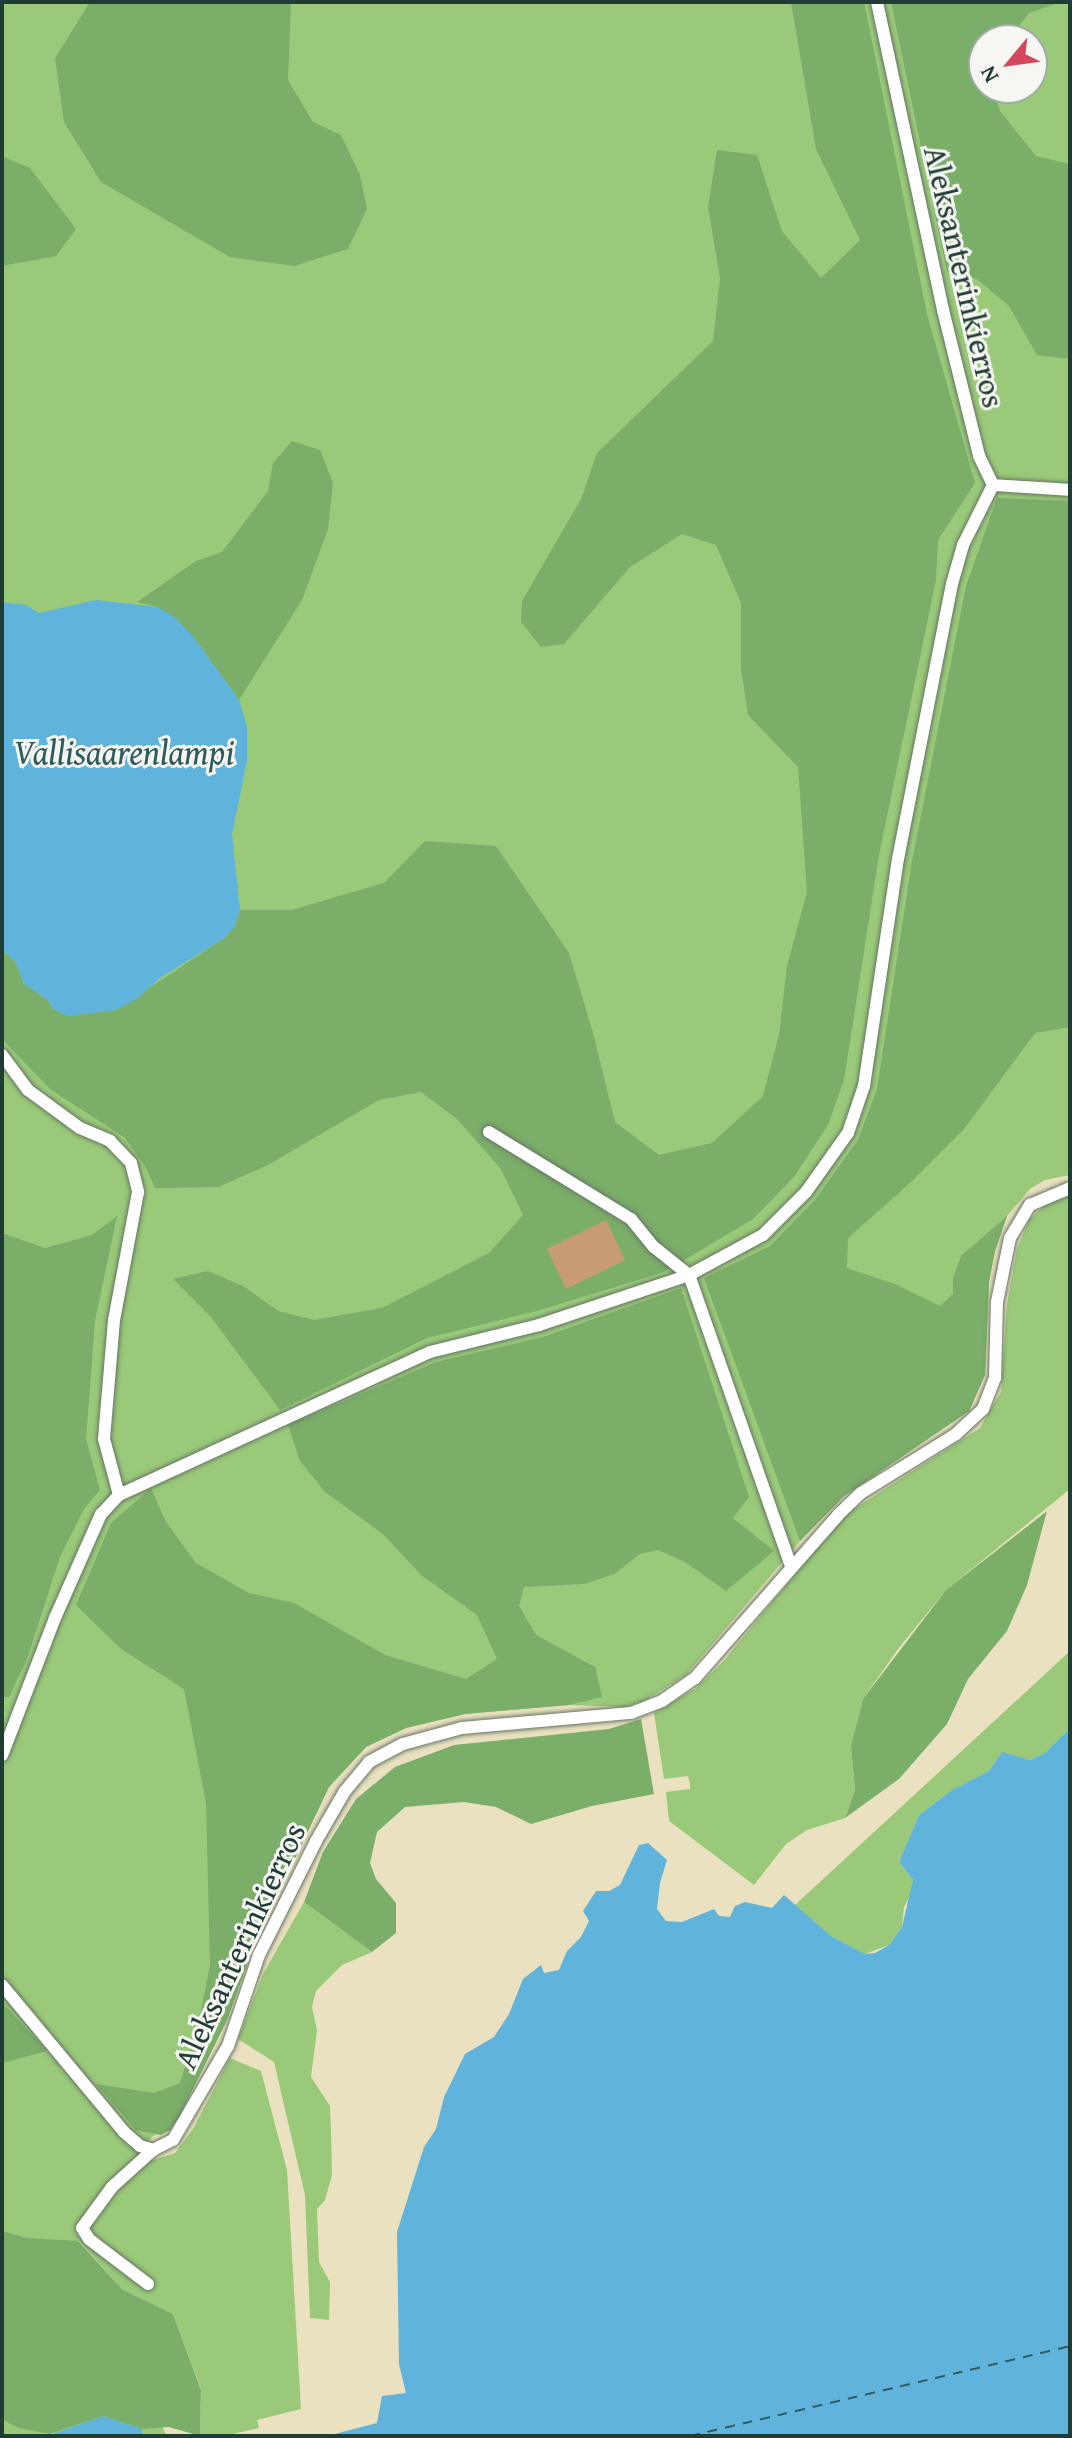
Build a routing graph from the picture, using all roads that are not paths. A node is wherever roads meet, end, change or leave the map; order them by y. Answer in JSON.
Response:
{"nodes":[{"id":1,"x":877,"y":2,"type":"edge"},
{"id":2,"x":993,"y":485,"type":"junction"},
{"id":3,"x":1070,"y":490,"type":"edge"},
{"id":4,"x":2,"y":1055,"type":"edge"},
{"id":5,"x":489,"y":1132,"type":"dead end"},
{"id":6,"x":1070,"y":1188,"type":"edge"},
{"id":7,"x":689,"y":1275,"type":"junction"},
{"id":8,"x":119,"y":1495,"type":"junction"},
{"id":9,"x":791,"y":1567,"type":"junction"},
{"id":10,"x":2,"y":1755,"type":"edge"},
{"id":11,"x":2,"y":1985,"type":"edge"},
{"id":12,"x":153,"y":2150,"type":"junction"},
{"id":13,"x":148,"y":2284,"type":"dead end"}],
"edges":[{"from":1,"to":2,"type":"lane","name":"Aleksanterinkierros"},
{"from":2,"to":3,"type":"lane"},
{"from":2,"to":7,"type":"lane"},
{"from":4,"to":8,"type":"lane"},
{"from":5,"to":7,"type":"lane"},
{"from":6,"to":9,"type":"lane","name":"Aleksanterinkierros"},
{"from":7,"to":8,"type":"lane"},
{"from":7,"to":9,"type":"lane"},
{"from":8,"to":10,"type":"lane"},
{"from":9,"to":12,"type":"lane","name":"Aleksanterinkierros"},
{"from":11,"to":12,"type":"lane"},
{"from":12,"to":13,"type":"lane","name":"Aleksanterinkierros"}]}
